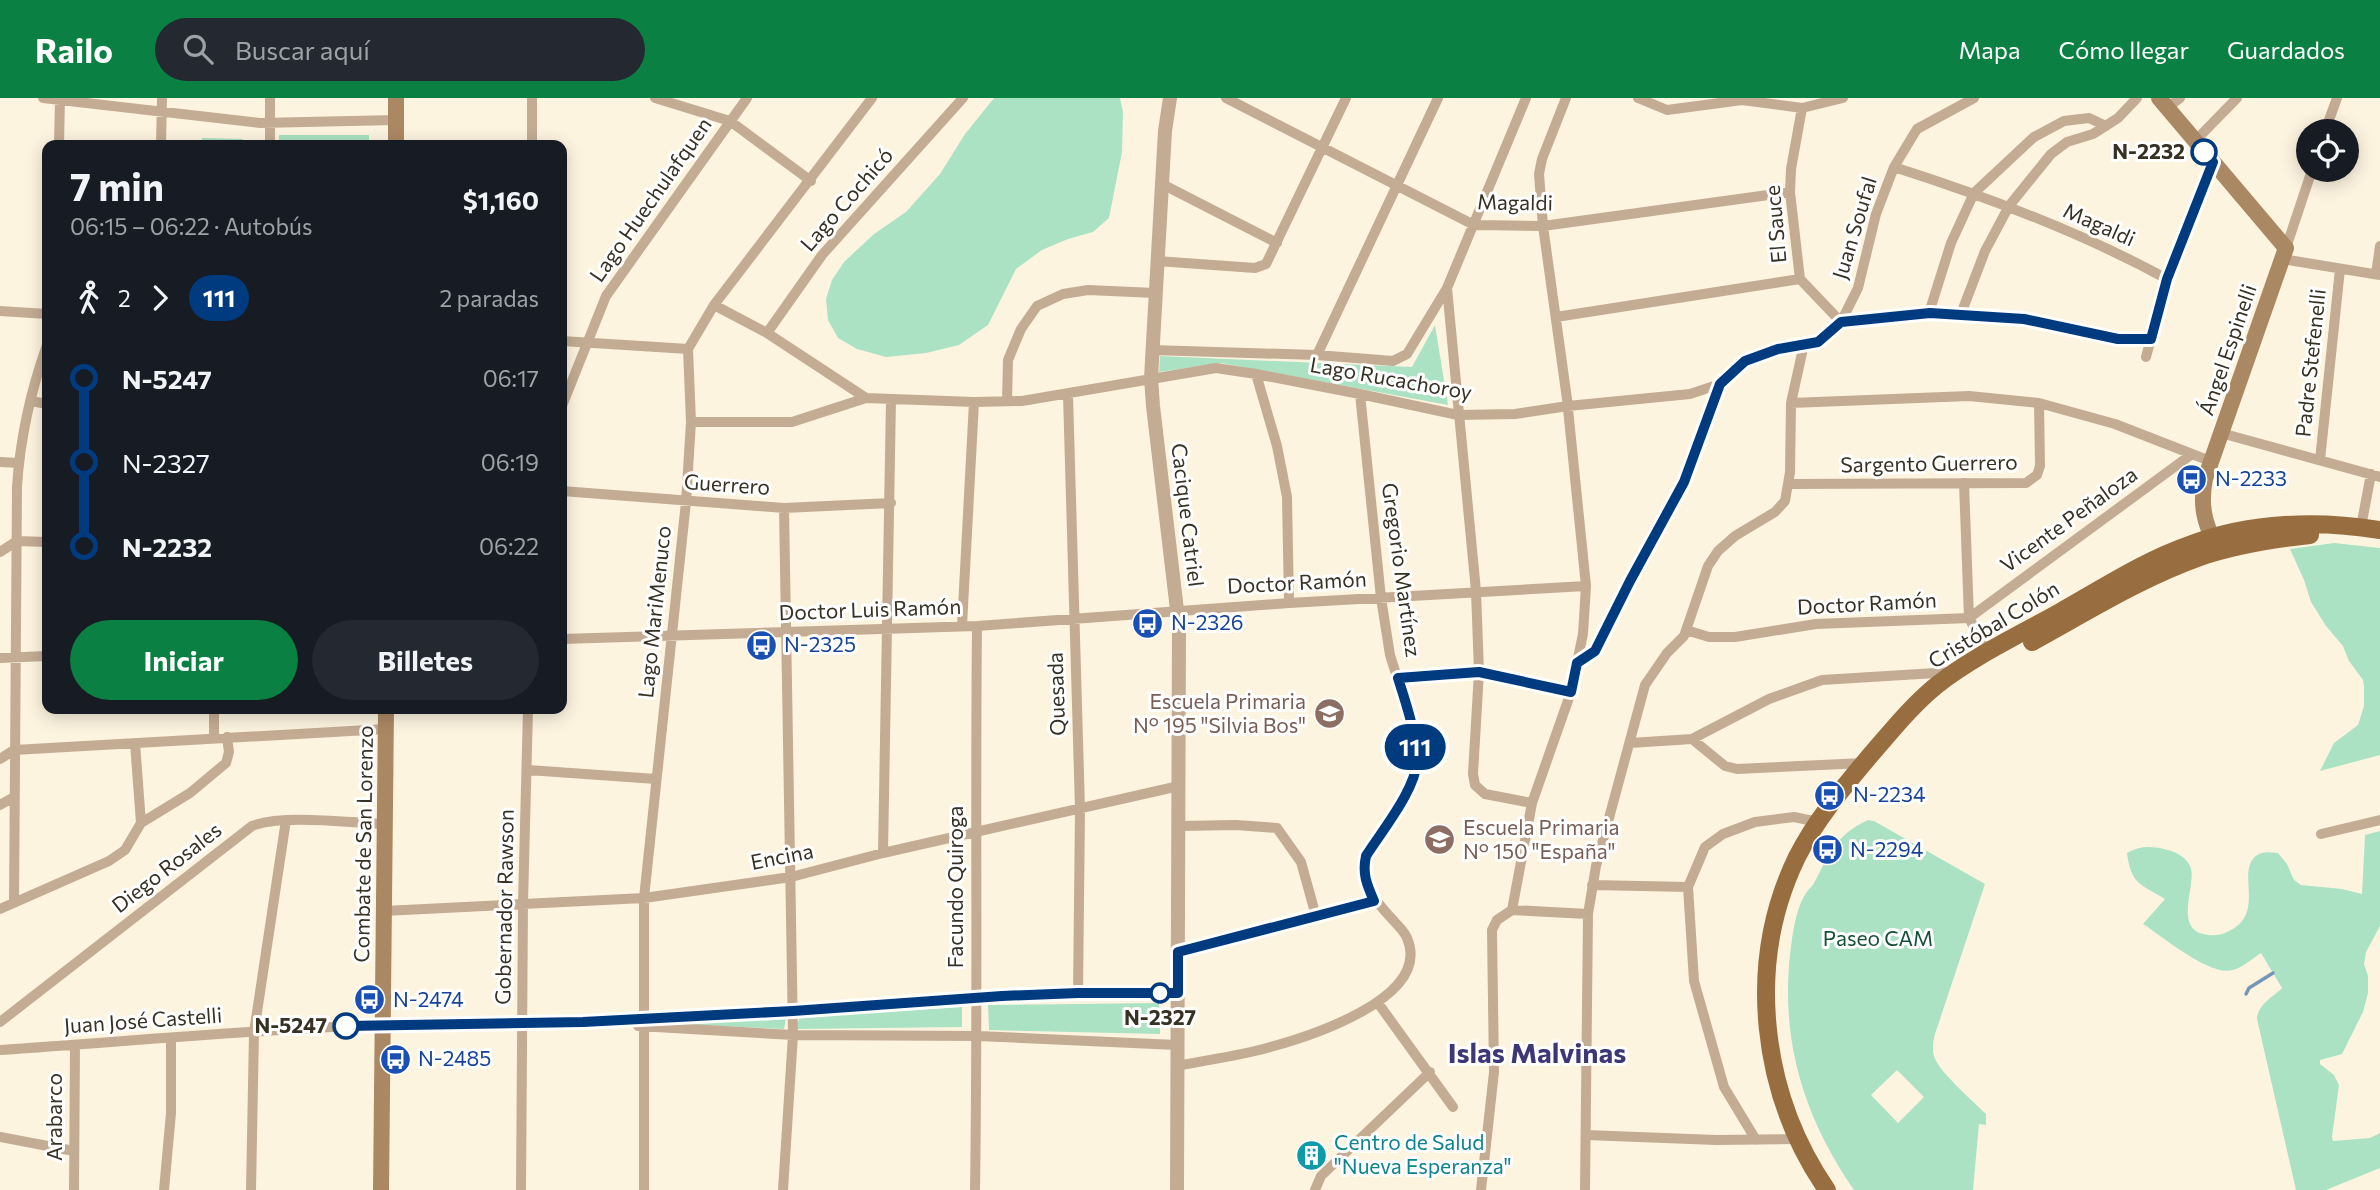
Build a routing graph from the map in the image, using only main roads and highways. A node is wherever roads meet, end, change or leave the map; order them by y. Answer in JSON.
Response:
{"nodes":[{"id":1,"x":386,"y":98,"type":"edge"},
{"id":2,"x":396,"y":98,"type":"edge"},
{"id":3,"x":2169,"y":101,"type":"edge"},
{"id":4,"x":391,"y":120,"type":"junction"},
{"id":5,"x":387,"y":140,"type":"edge"},
{"id":6,"x":395,"y":140,"type":"edge"},
{"id":7,"x":2380,"y":530,"type":"edge"},
{"id":8,"x":2380,"y":540,"type":"edge"},
{"id":9,"x":2215,"y":544,"type":"junction"},
{"id":10,"x":386,"y":714,"type":"edge"},
{"id":11,"x":382,"y":1190,"type":"edge"},
{"id":12,"x":1827,"y":1190,"type":"edge"},
{"id":13,"x":1839,"y":1190,"type":"edge"}],
"edges":[{"from":1,"to":4,"type":"main road"},
{"from":2,"to":4,"type":"main road"},
{"from":3,"to":9,"type":"main road","name":"Ángel Espinelli"},
{"from":4,"to":5,"type":"main road"},
{"from":4,"to":6,"type":"main road"},
{"from":7,"to":9,"type":"main road"},
{"from":8,"to":9,"type":"main road"},
{"from":9,"to":12,"type":"main road","name":"Cristóbal Colón"},
{"from":9,"to":13,"type":"main road","name":"Cristóbal Colón"},
{"from":10,"to":11,"type":"main road","name":"Combate de San Lorenzo"}]}
